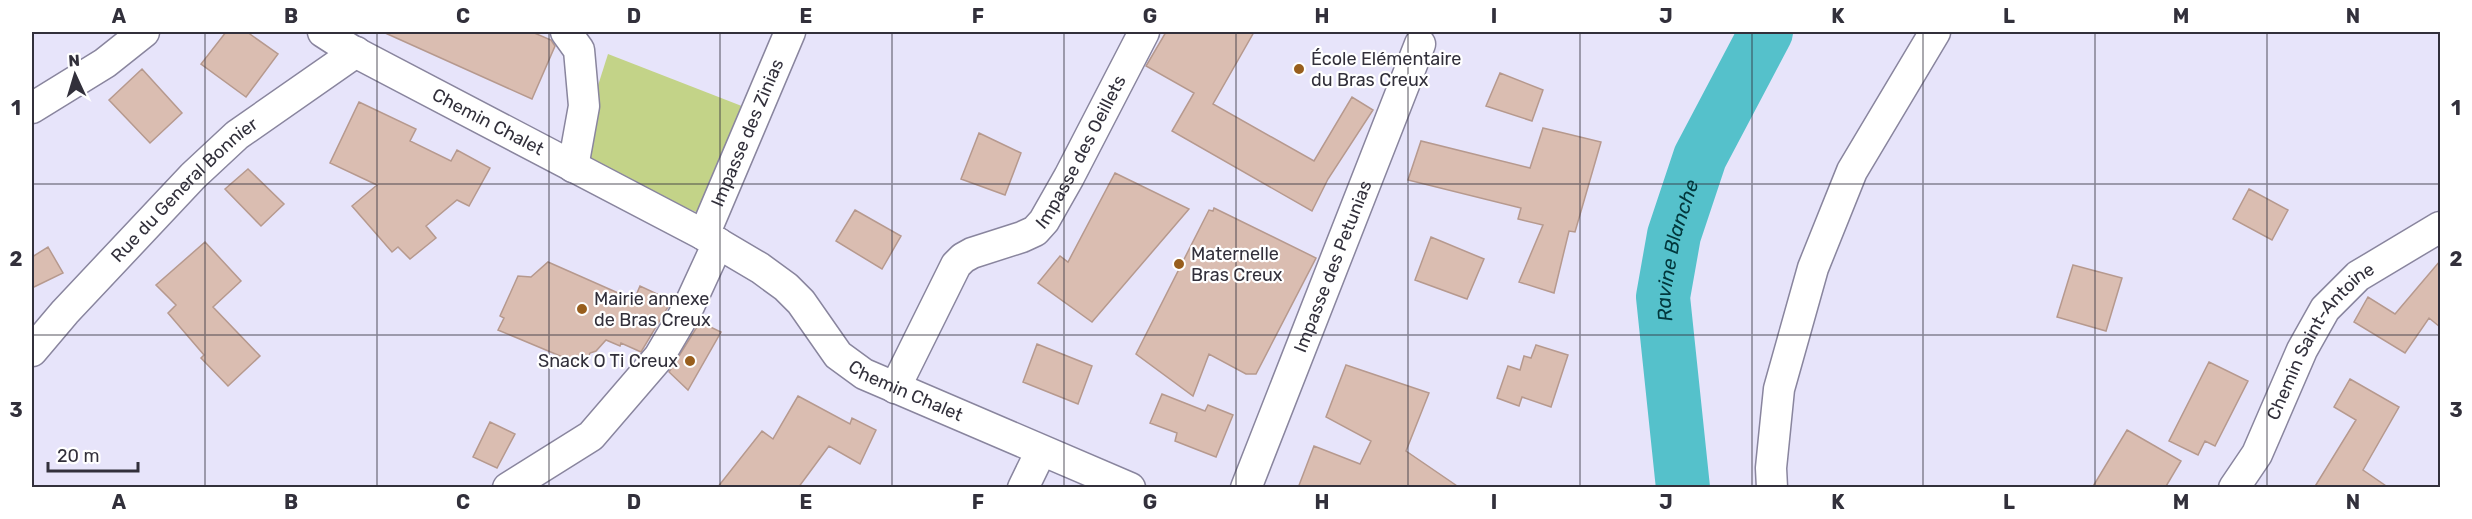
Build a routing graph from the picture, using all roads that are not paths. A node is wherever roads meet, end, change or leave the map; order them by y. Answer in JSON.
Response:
{"nodes":[{"id":1,"x":144,"y":32,"type":"edge"},
{"id":2,"x":323,"y":32,"type":"edge"},
{"id":3,"x":566,"y":32,"type":"edge"},
{"id":4,"x":790,"y":32,"type":"edge"},
{"id":5,"x":1144,"y":32,"type":"edge"},
{"id":6,"x":1935,"y":32,"type":"edge"},
{"id":7,"x":1420,"y":44,"type":"dead end"},
{"id":8,"x":356,"y":52,"type":"junction"},
{"id":9,"x":32,"y":108,"type":"edge"},
{"id":10,"x":573,"y":167,"type":"junction"},
{"id":11,"x":2440,"y":227,"type":"edge"},
{"id":12,"x":711,"y":239,"type":"junction"},
{"id":13,"x":32,"y":351,"type":"edge"},
{"id":14,"x":895,"y":388,"type":"junction"},
{"id":15,"x":1041,"y":451,"type":"junction"},
{"id":16,"x":508,"y":488,"type":"edge"},
{"id":17,"x":1023,"y":488,"type":"edge"},
{"id":18,"x":1130,"y":488,"type":"edge"},
{"id":19,"x":1246,"y":488,"type":"edge"},
{"id":20,"x":1772,"y":488,"type":"edge"},
{"id":21,"x":2234,"y":488,"type":"edge"}],
"edges":[{"from":1,"to":9,"type":"street"},
{"from":2,"to":8,"type":"street","name":"Chemin Chalet"},
{"from":3,"to":10,"type":"street"},
{"from":4,"to":12,"type":"street","name":"Impasse des Zinias"},
{"from":5,"to":14,"type":"street","name":"Impasse des Oeillets"},
{"from":6,"to":20,"type":"street"},
{"from":7,"to":19,"type":"street","name":"Impasse des Petunias"},
{"from":8,"to":10,"type":"street","name":"Chemin Chalet"},
{"from":8,"to":13,"type":"street","name":"Rue du General Bonnier"},
{"from":10,"to":12,"type":"street","name":"Chemin Chalet"},
{"from":11,"to":21,"type":"street","name":"Chemin Saint-Antoine"},
{"from":12,"to":14,"type":"street","name":"Chemin Chalet"},
{"from":12,"to":16,"type":"street"},
{"from":14,"to":15,"type":"street","name":"Chemin Chalet"},
{"from":15,"to":17,"type":"street"},
{"from":15,"to":18,"type":"street","name":"Chemin Chalet"}]}
